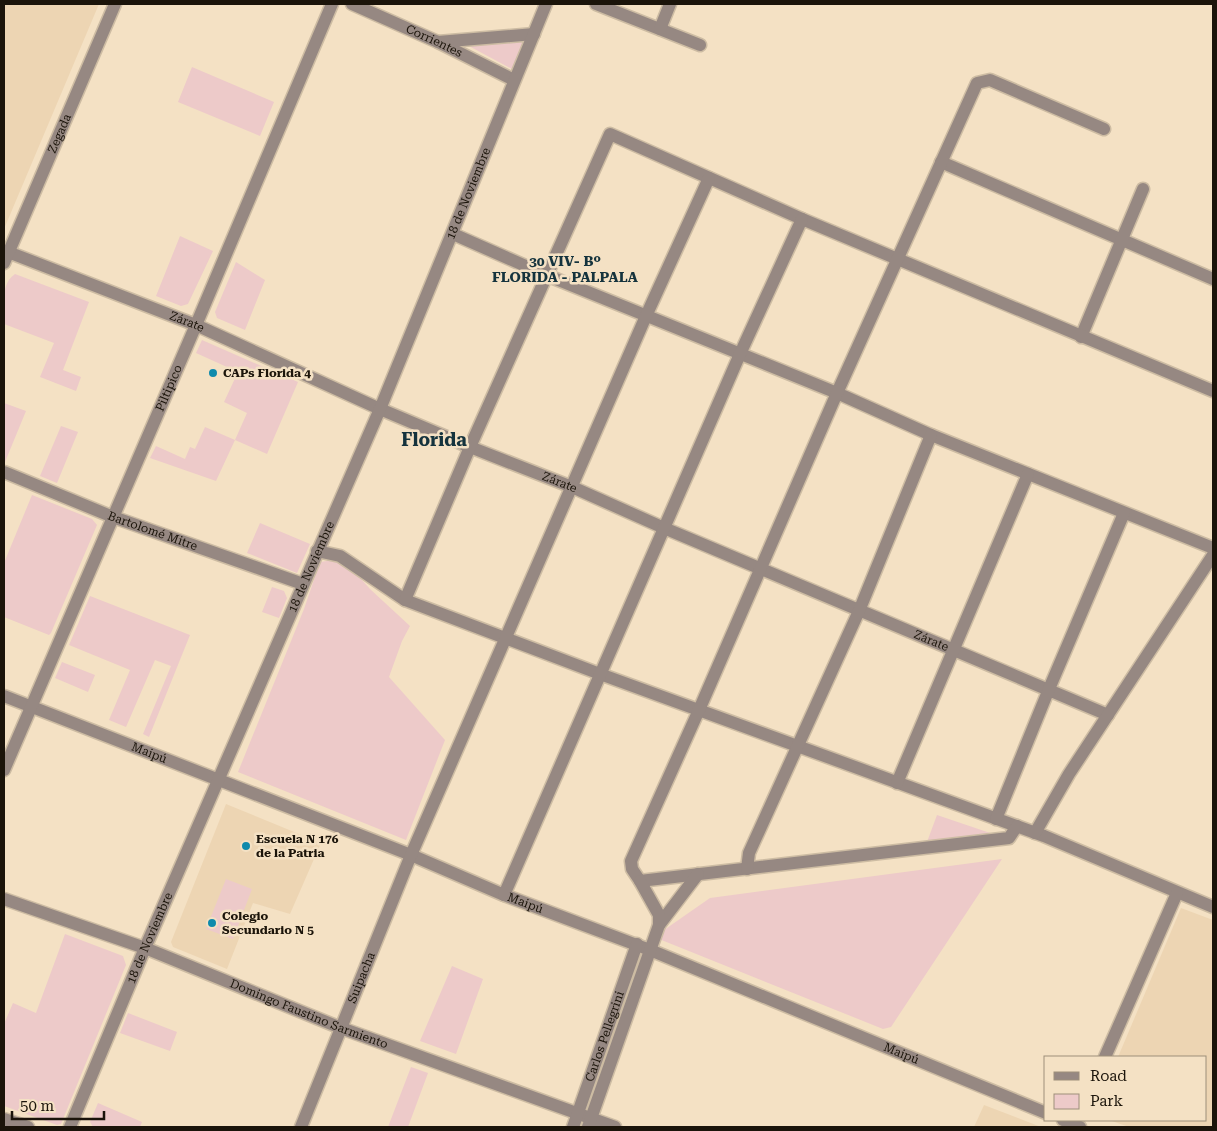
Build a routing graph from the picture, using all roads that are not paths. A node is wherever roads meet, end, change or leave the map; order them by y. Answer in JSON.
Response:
{"nodes":[{"id":1,"x":115,"y":4,"type":"edge"},
{"id":2,"x":332,"y":4,"type":"edge"},
{"id":3,"x":352,"y":4,"type":"edge"},
{"id":4,"x":546,"y":4,"type":"edge"},
{"id":5,"x":596,"y":4,"type":"edge"},
{"id":6,"x":670,"y":4,"type":"edge"},
{"id":7,"x":660,"y":29,"type":"junction"},
{"id":8,"x":534,"y":34,"type":"junction"},
{"id":9,"x":438,"y":42,"type":"junction"},
{"id":10,"x":700,"y":46,"type":"dead end"},
{"id":11,"x":514,"y":80,"type":"junction"},
{"id":12,"x":1104,"y":130,"type":"dead end"},
{"id":13,"x":941,"y":162,"type":"junction"},
{"id":14,"x":709,"y":178,"type":"junction"},
{"id":15,"x":1143,"y":189,"type":"dead end"},
{"id":16,"x":802,"y":219,"type":"junction"},
{"id":17,"x":453,"y":234,"type":"junction"},
{"id":18,"x":1122,"y":240,"type":"junction"},
{"id":19,"x":6,"y":257,"type":"edge"},
{"id":20,"x":898,"y":258,"type":"junction"},
{"id":21,"x":546,"y":275,"type":"junction"},
{"id":22,"x":1213,"y":279,"type":"edge"},
{"id":23,"x":646,"y":316,"type":"junction"},
{"id":24,"x":196,"y":325,"type":"junction"},
{"id":25,"x":1081,"y":337,"type":"junction"},
{"id":26,"x":740,"y":354,"type":"junction"},
{"id":27,"x":1213,"y":391,"type":"edge"},
{"id":28,"x":837,"y":393,"type":"junction"},
{"id":29,"x":380,"y":409,"type":"junction"},
{"id":30,"x":931,"y":434,"type":"junction"},
{"id":31,"x":470,"y":448,"type":"junction"},
{"id":32,"x":4,"y":472,"type":"edge"},
{"id":33,"x":1028,"y":474,"type":"junction"},
{"id":34,"x":572,"y":487,"type":"junction"},
{"id":35,"x":1124,"y":513,"type":"junction"},
{"id":36,"x":113,"y":517,"type":"junction"},
{"id":37,"x":664,"y":528,"type":"junction"},
{"id":38,"x":1213,"y":548,"type":"edge"},
{"id":39,"x":317,"y":551,"type":"junction"},
{"id":40,"x":1213,"y":555,"type":"edge"},
{"id":41,"x":761,"y":568,"type":"junction"},
{"id":42,"x":303,"y":584,"type":"junction"},
{"id":43,"x":405,"y":600,"type":"junction"},
{"id":44,"x":859,"y":610,"type":"junction"},
{"id":45,"x":504,"y":638,"type":"junction"},
{"id":46,"x":953,"y":650,"type":"junction"},
{"id":47,"x":600,"y":674,"type":"junction"},
{"id":48,"x":1049,"y":689,"type":"junction"},
{"id":49,"x":4,"y":696,"type":"edge"},
{"id":50,"x":30,"y":708,"type":"junction"},
{"id":51,"x":699,"y":710,"type":"junction"},
{"id":52,"x":1108,"y":715,"type":"junction"},
{"id":53,"x":798,"y":748,"type":"junction"},
{"id":54,"x":4,"y":770,"type":"edge"},
{"id":55,"x":218,"y":780,"type":"junction"},
{"id":56,"x":897,"y":783,"type":"junction"},
{"id":57,"x":996,"y":818,"type":"junction"},
{"id":58,"x":1017,"y":826,"type":"junction"},
{"id":59,"x":1035,"y":833,"type":"junction"},
{"id":60,"x":411,"y":855,"type":"junction"},
{"id":61,"x":747,"y":869,"type":"junction"},
{"id":62,"x":698,"y":874,"type":"junction"},
{"id":63,"x":640,"y":881,"type":"junction"},
{"id":64,"x":1177,"y":893,"type":"junction"},
{"id":65,"x":504,"y":895,"type":"junction"},
{"id":66,"x":4,"y":899,"type":"edge"},
{"id":67,"x":1213,"y":907,"type":"edge"},
{"id":68,"x":659,"y":925,"type":"junction"},
{"id":69,"x":636,"y":944,"type":"junction"},
{"id":70,"x":145,"y":948,"type":"junction"},
{"id":71,"x":650,"y":950,"type":"junction"},
{"id":72,"x":341,"y":1028,"type":"junction"},
{"id":73,"x":1105,"y":1056,"type":"edge"},
{"id":74,"x":1044,"y":1112,"type":"edge"},
{"id":75,"x":577,"y":1114,"type":"junction"},
{"id":76,"x":4,"y":1119,"type":"edge"},
{"id":77,"x":589,"y":1123,"type":"edge"},
{"id":78,"x":28,"y":1127,"type":"edge"},
{"id":79,"x":70,"y":1127,"type":"edge"},
{"id":80,"x":301,"y":1127,"type":"edge"},
{"id":81,"x":572,"y":1127,"type":"edge"},
{"id":82,"x":615,"y":1127,"type":"edge"}],
"edges":[{"from":1,"to":19,"type":"street","name":"Zegada"},
{"from":2,"to":24,"type":"street","name":"Piltipico"},
{"from":3,"to":9,"type":"street","name":"Corrientes"},
{"from":4,"to":8,"type":"street","name":"18 de Noviembre"},
{"from":5,"to":7,"type":"street"},
{"from":6,"to":7,"type":"street"},
{"from":7,"to":10,"type":"street"},
{"from":8,"to":9,"type":"street"},
{"from":8,"to":11,"type":"street","name":"18 de Noviembre"},
{"from":9,"to":11,"type":"street","name":"Corrientes"},
{"from":11,"to":17,"type":"street","name":"18 de Noviembre"},
{"from":12,"to":13,"type":"street"},
{"from":13,"to":18,"type":"street"},
{"from":13,"to":20,"type":"street"},
{"from":14,"to":16,"type":"street"},
{"from":14,"to":21,"type":"street"},
{"from":14,"to":23,"type":"street","name":"Suipacha"},
{"from":15,"to":18,"type":"street"},
{"from":16,"to":20,"type":"street"},
{"from":16,"to":26,"type":"street"},
{"from":17,"to":21,"type":"street"},
{"from":17,"to":29,"type":"street","name":"18 de Noviembre"},
{"from":18,"to":22,"type":"street"},
{"from":18,"to":25,"type":"street"},
{"from":19,"to":24,"type":"street","name":"Zárate"},
{"from":20,"to":25,"type":"street"},
{"from":20,"to":28,"type":"street"},
{"from":21,"to":23,"type":"street"},
{"from":21,"to":31,"type":"street"},
{"from":23,"to":26,"type":"street"},
{"from":23,"to":34,"type":"street","name":"Suipacha"},
{"from":24,"to":29,"type":"street","name":"Zárate"},
{"from":24,"to":36,"type":"street","name":"Piltipico"},
{"from":25,"to":27,"type":"street"},
{"from":26,"to":28,"type":"street"},
{"from":26,"to":37,"type":"street"},
{"from":28,"to":30,"type":"street"},
{"from":28,"to":41,"type":"street"},
{"from":29,"to":31,"type":"street","name":"Zárate"},
{"from":29,"to":39,"type":"street","name":"18 de Noviembre"},
{"from":30,"to":33,"type":"street"},
{"from":30,"to":44,"type":"street"},
{"from":31,"to":34,"type":"street","name":"Zárate"},
{"from":31,"to":43,"type":"street"},
{"from":32,"to":36,"type":"street","name":"Bartolomé Mitre"},
{"from":33,"to":35,"type":"street"},
{"from":33,"to":46,"type":"street"},
{"from":34,"to":37,"type":"street","name":"Zárate"},
{"from":34,"to":45,"type":"street","name":"Suipacha"},
{"from":35,"to":38,"type":"street"},
{"from":35,"to":48,"type":"street"},
{"from":36,"to":42,"type":"street","name":"Bartolomé Mitre"},
{"from":36,"to":50,"type":"street","name":"Piltipico"},
{"from":37,"to":41,"type":"street","name":"Zárate"},
{"from":37,"to":47,"type":"street"},
{"from":39,"to":42,"type":"street","name":"18 de Noviembre"},
{"from":39,"to":43,"type":"street"},
{"from":40,"to":52,"type":"street"},
{"from":41,"to":44,"type":"street","name":"Zárate"},
{"from":41,"to":51,"type":"street"},
{"from":42,"to":55,"type":"street","name":"18 de Noviembre"},
{"from":43,"to":45,"type":"street"},
{"from":44,"to":46,"type":"street","name":"Zárate"},
{"from":44,"to":53,"type":"street"},
{"from":45,"to":47,"type":"street"},
{"from":45,"to":60,"type":"street","name":"Suipacha"},
{"from":46,"to":48,"type":"street","name":"Zárate"},
{"from":46,"to":56,"type":"street"},
{"from":47,"to":51,"type":"street"},
{"from":47,"to":65,"type":"street"},
{"from":48,"to":52,"type":"street","name":"Zárate"},
{"from":48,"to":57,"type":"street"},
{"from":49,"to":50,"type":"street","name":"Maipú"},
{"from":50,"to":54,"type":"street","name":"Piltipico"},
{"from":50,"to":55,"type":"street","name":"Maipú"},
{"from":51,"to":53,"type":"street"},
{"from":51,"to":63,"type":"street"},
{"from":52,"to":59,"type":"street"},
{"from":53,"to":56,"type":"street"},
{"from":53,"to":61,"type":"street"},
{"from":55,"to":60,"type":"street","name":"Maipú"},
{"from":55,"to":70,"type":"street","name":"18 de Noviembre"},
{"from":56,"to":57,"type":"street"},
{"from":57,"to":58,"type":"street"},
{"from":58,"to":59,"type":"street"},
{"from":58,"to":61,"type":"street"},
{"from":59,"to":64,"type":"street"},
{"from":60,"to":65,"type":"street","name":"Maipú"},
{"from":60,"to":72,"type":"street","name":"Suipacha"},
{"from":61,"to":62,"type":"street"},
{"from":62,"to":63,"type":"street"},
{"from":62,"to":68,"type":"street","name":"Carlos Pellegrini"},
{"from":63,"to":68,"type":"street"},
{"from":64,"to":67,"type":"street"},
{"from":64,"to":73,"type":"street"},
{"from":65,"to":69,"type":"street","name":"Maipú"},
{"from":66,"to":70,"type":"street","name":"Domingo Faustino Sarmiento"},
{"from":68,"to":71,"type":"street","name":"Carlos Pellegrini"},
{"from":69,"to":71,"type":"street","name":"Maipú"},
{"from":69,"to":75,"type":"street","name":"Carlos Pellegrini"},
{"from":70,"to":72,"type":"street","name":"Domingo Faustino Sarmiento"},
{"from":70,"to":79,"type":"street","name":"18 de Noviembre"},
{"from":71,"to":74,"type":"street","name":"Maipú"},
{"from":71,"to":77,"type":"street","name":"Carlos Pellegrini"},
{"from":72,"to":75,"type":"street","name":"Domingo Faustino Sarmiento"},
{"from":72,"to":80,"type":"street","name":"Suipacha"},
{"from":75,"to":77,"type":"street","name":"Domingo Faustino Sarmiento"},
{"from":75,"to":81,"type":"street","name":"Carlos Pellegrini"},
{"from":76,"to":78,"type":"street"},
{"from":77,"to":82,"type":"street","name":"Domingo Faustino Sarmiento"}]}
